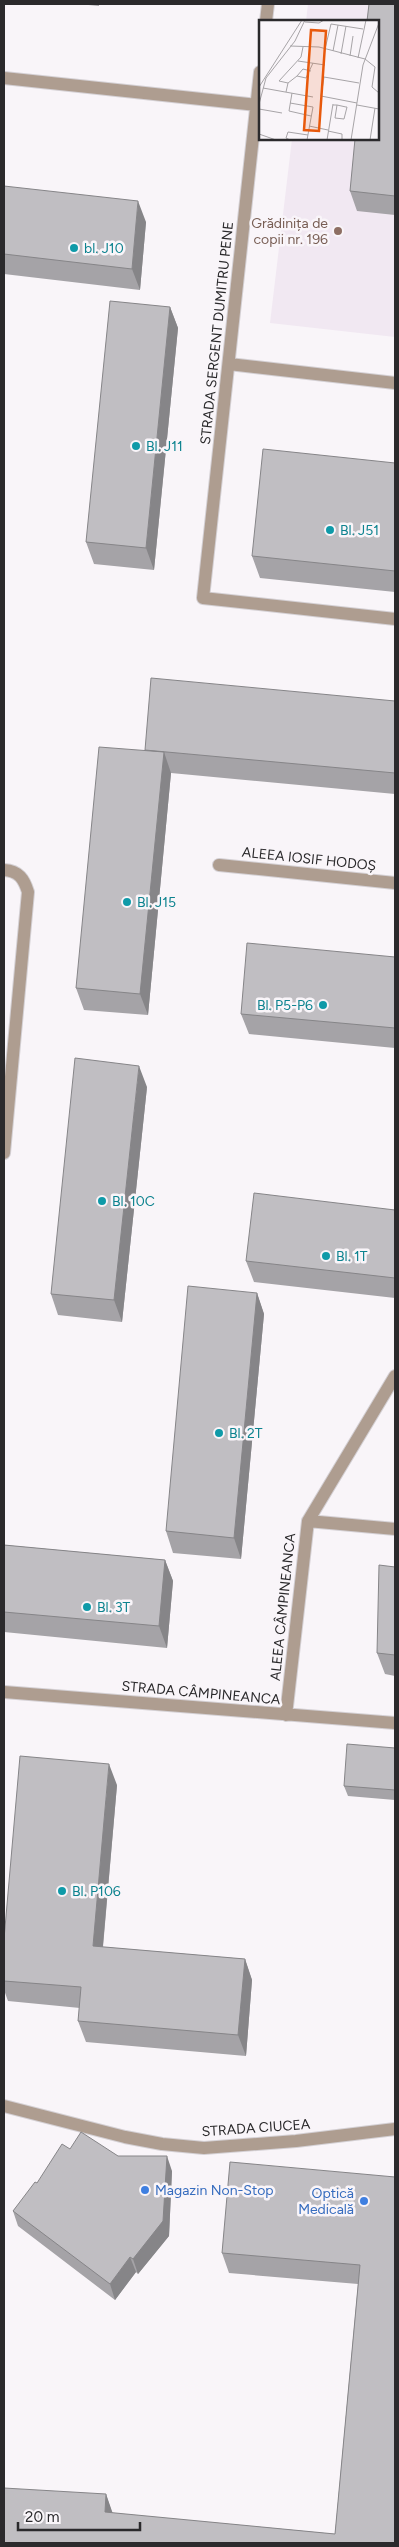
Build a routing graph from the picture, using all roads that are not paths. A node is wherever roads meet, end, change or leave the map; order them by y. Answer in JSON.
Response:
{"nodes":[{"id":1,"x":268,"y":4,"type":"edge"},
{"id":2,"x":266,"y":20,"type":"edge"},
{"id":3,"x":4,"y":78,"type":"edge"},
{"id":4,"x":259,"y":83,"type":"edge"},
{"id":5,"x":257,"y":105,"type":"junction"},
{"id":6,"x":229,"y":364,"type":"junction"},
{"id":7,"x":395,"y":384,"type":"edge"},
{"id":8,"x":395,"y":619,"type":"edge"},
{"id":9,"x":219,"y":865,"type":"dead end"},
{"id":10,"x":4,"y":870,"type":"edge"},
{"id":11,"x":395,"y":883,"type":"edge"},
{"id":12,"x":4,"y":1154,"type":"edge"},
{"id":13,"x":395,"y":1376,"type":"edge"},
{"id":14,"x":308,"y":1521,"type":"junction"},
{"id":15,"x":395,"y":1528,"type":"edge"},
{"id":16,"x":4,"y":1692,"type":"edge"},
{"id":17,"x":286,"y":1715,"type":"junction"},
{"id":18,"x":395,"y":1724,"type":"edge"},
{"id":19,"x":4,"y":2106,"type":"edge"},
{"id":20,"x":395,"y":2129,"type":"edge"}],
"edges":[{"from":1,"to":2,"type":"street"},
{"from":3,"to":5,"type":"street"},
{"from":4,"to":5,"type":"street","name":"STRADA SERGENT DUMITRU PENE"},
{"from":5,"to":6,"type":"street","name":"STRADA SERGENT DUMITRU PENE"},
{"from":6,"to":7,"type":"street"},
{"from":6,"to":8,"type":"street","name":"STRADA SERGENT DUMITRU PENE"},
{"from":9,"to":11,"type":"street","name":"ALEEA IOSIF HODOȘ"},
{"from":10,"to":12,"type":"street"},
{"from":13,"to":14,"type":"street","name":"ALEEA CÂMPINEANCA"},
{"from":14,"to":15,"type":"street"},
{"from":14,"to":17,"type":"street","name":"ALEEA CÂMPINEANCA"},
{"from":16,"to":17,"type":"street","name":"STRADA CÂMPINEANCA"},
{"from":17,"to":18,"type":"street","name":"STRADA CÂMPINEANCA"},
{"from":19,"to":20,"type":"street","name":"STRADA CIUCEA"}]}
